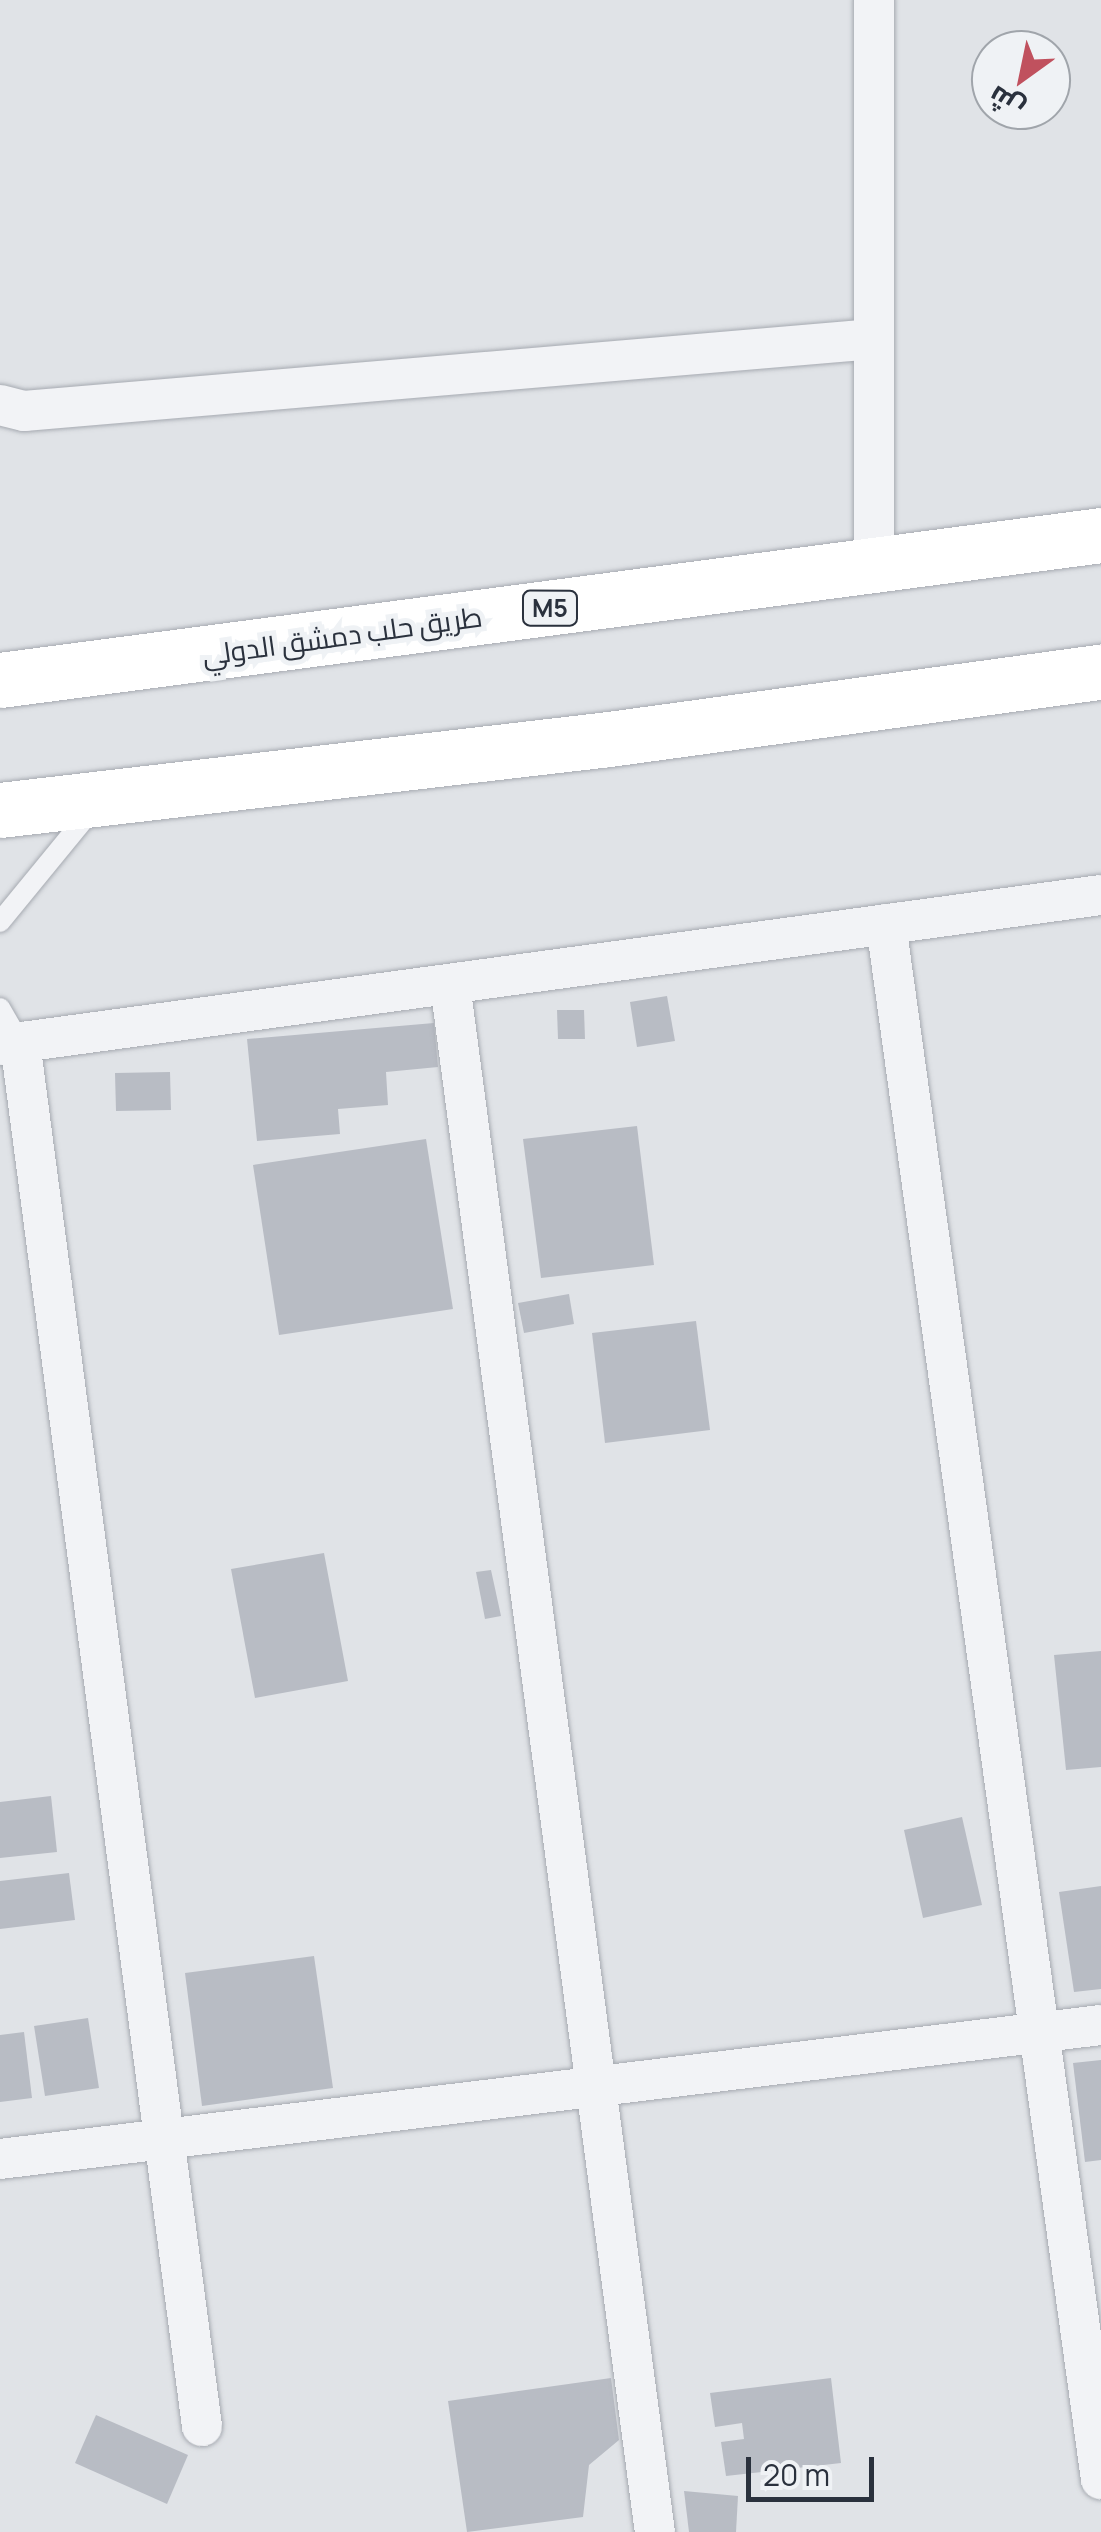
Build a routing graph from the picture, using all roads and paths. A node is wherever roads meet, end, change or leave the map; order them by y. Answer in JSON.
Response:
{"nodes":[{"id":1,"x":874,"y":0,"type":"edge"},
{"id":2,"x":874,"y":339,"type":"junction"},
{"id":3,"x":0,"y":404,"type":"edge"},
{"id":4,"x":1101,"y":536,"type":"edge"},
{"id":5,"x":874,"y":565,"type":"junction"},
{"id":6,"x":1101,"y":672,"type":"edge"},
{"id":7,"x":0,"y":680,"type":"edge"},
{"id":8,"x":102,"y":798,"type":"junction"},
{"id":9,"x":0,"y":810,"type":"edge"},
{"id":10,"x":1101,"y":896,"type":"edge"},
{"id":11,"x":0,"y":922,"type":"edge"},
{"id":12,"x":886,"y":924,"type":"junction"},
{"id":13,"x":450,"y":984,"type":"junction"},
{"id":14,"x":0,"y":1008,"type":"edge"},
{"id":15,"x":10,"y":1044,"type":"edge"},
{"id":16,"x":1101,"y":2025,"type":"edge"},
{"id":17,"x":1043,"y":2032,"type":"junction"},
{"id":18,"x":596,"y":2086,"type":"junction"},
{"id":19,"x":164,"y":2138,"type":"junction"},
{"id":20,"x":0,"y":2159,"type":"edge"},
{"id":21,"x":202,"y":2426,"type":"dead end"},
{"id":22,"x":1101,"y":2479,"type":"edge"},
{"id":23,"x":656,"y":2532,"type":"edge"}],
"edges":[{"from":1,"to":2,"type":"street"},
{"from":2,"to":3,"type":"street"},
{"from":2,"to":5,"type":"street"},
{"from":4,"to":5,"type":"highway","name":"طريق حلب دمشق الدولي","number":"M5"},
{"from":5,"to":7,"type":"highway","name":"طريق حلب دمشق الدولي","number":"M5"},
{"from":6,"to":8,"type":"highway"},
{"from":8,"to":9,"type":"highway"},
{"from":8,"to":11,"type":"lane"},
{"from":10,"to":12,"type":"street"},
{"from":12,"to":13,"type":"street"},
{"from":12,"to":17,"type":"street"},
{"from":13,"to":15,"type":"street"},
{"from":13,"to":18,"type":"street"},
{"from":14,"to":15,"type":"lane"},
{"from":15,"to":19,"type":"street"},
{"from":16,"to":17,"type":"street"},
{"from":17,"to":18,"type":"street"},
{"from":17,"to":22,"type":"street"},
{"from":18,"to":19,"type":"street"},
{"from":18,"to":23,"type":"street"},
{"from":19,"to":20,"type":"street"},
{"from":19,"to":21,"type":"street"}]}
